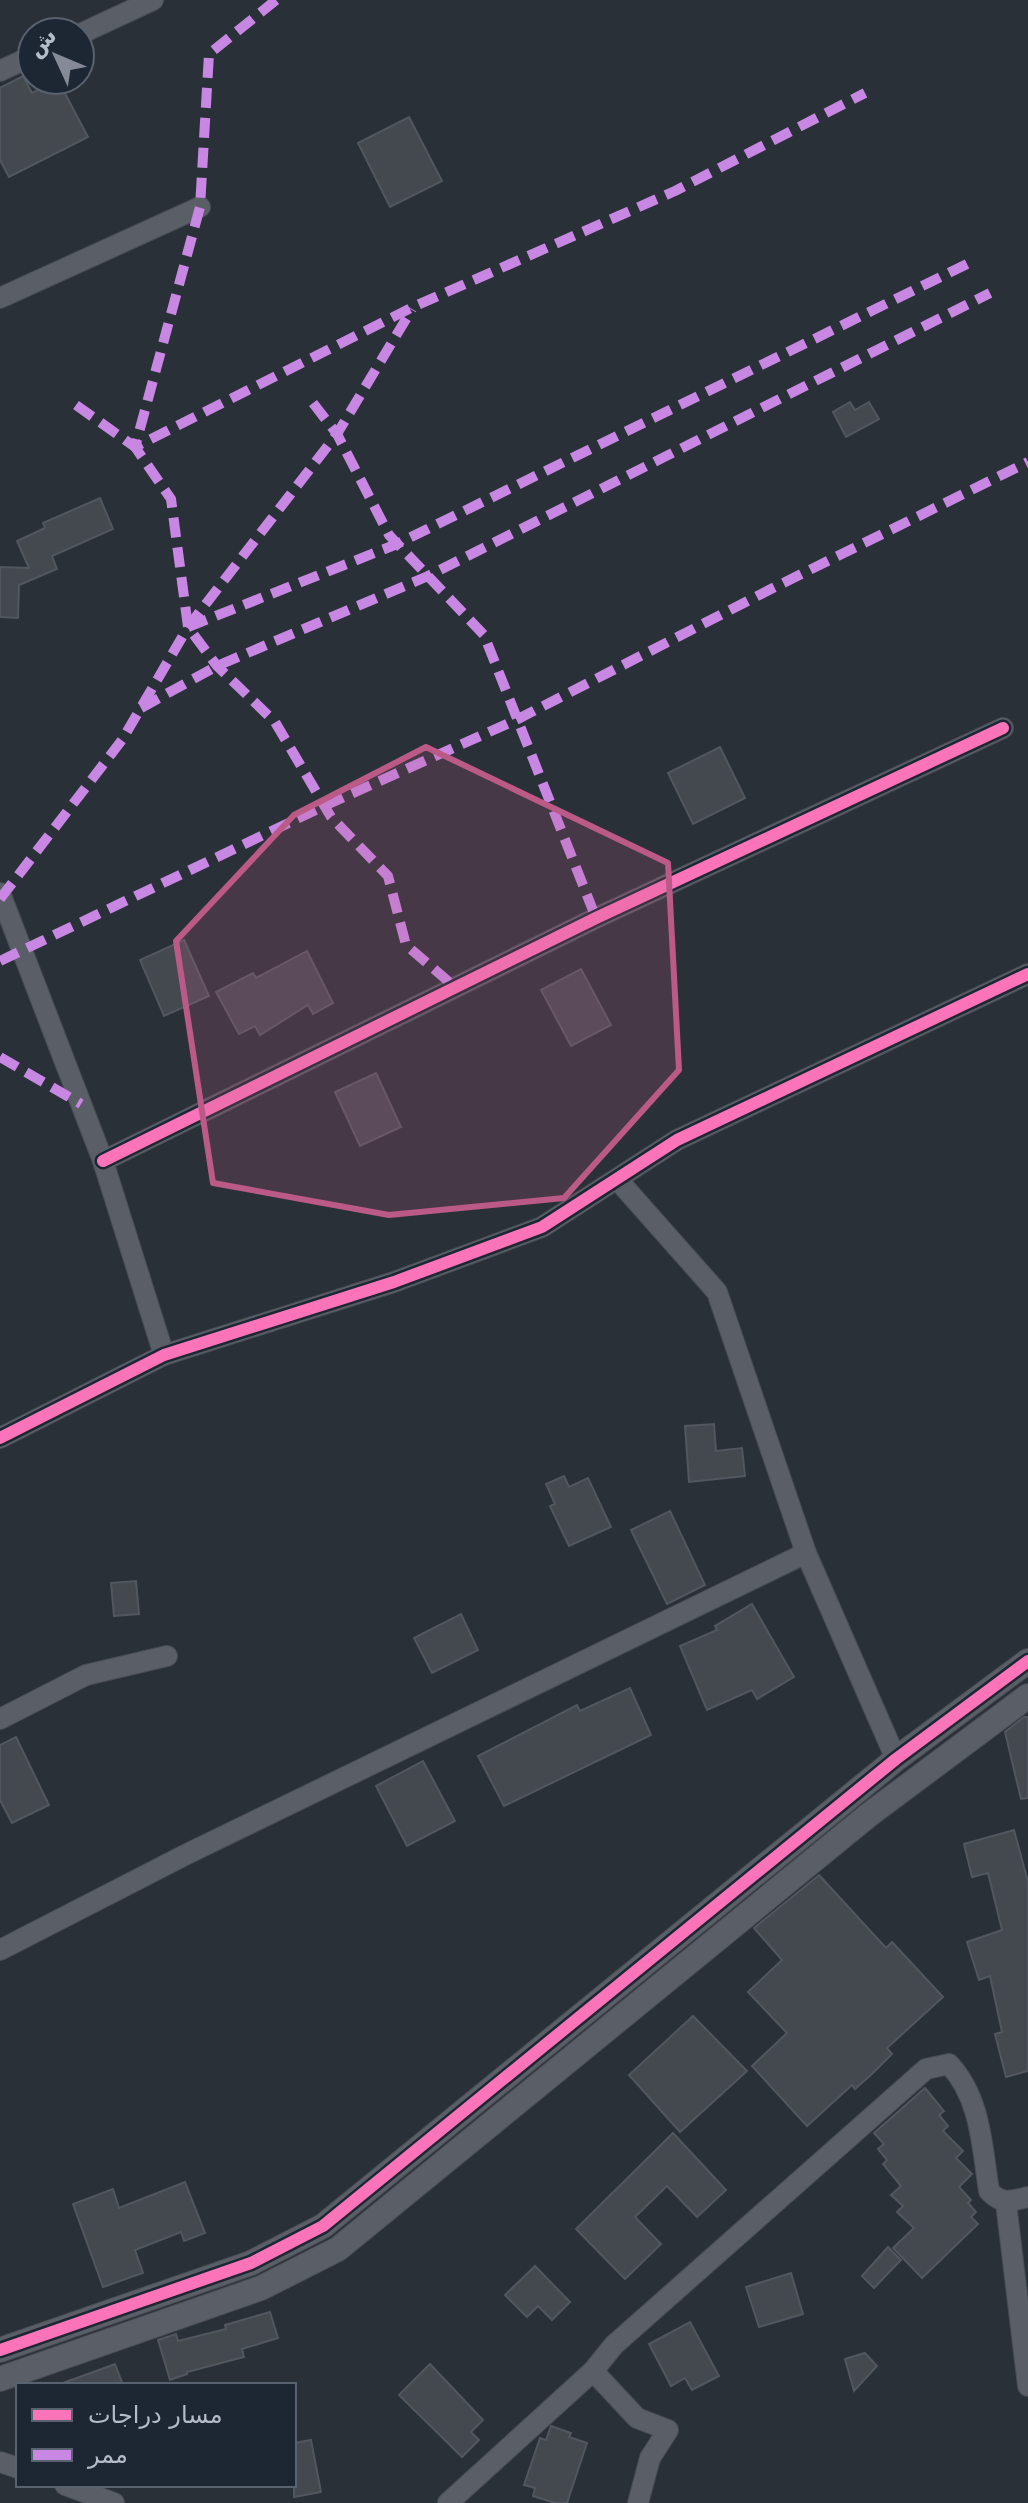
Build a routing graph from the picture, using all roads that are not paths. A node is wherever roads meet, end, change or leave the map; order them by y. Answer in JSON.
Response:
{"nodes":[{"id":1,"x":153,"y":0,"type":"edge"},
{"id":2,"x":96,"y":27,"type":"edge"},
{"id":3,"x":200,"y":207,"type":"dead end"},
{"id":4,"x":0,"y":298,"type":"edge"},
{"id":5,"x":1003,"y":728,"type":"dead end"},
{"id":6,"x":0,"y":893,"type":"edge"},
{"id":7,"x":1028,"y":974,"type":"edge"},
{"id":8,"x":103,"y":1161,"type":"junction"},
{"id":9,"x":617,"y":1179,"type":"junction"},
{"id":10,"x":164,"y":1355,"type":"junction"},
{"id":11,"x":0,"y":1438,"type":"edge"},
{"id":12,"x":806,"y":1553,"type":"junction"},
{"id":13,"x":167,"y":1656,"type":"dead end"},
{"id":14,"x":1028,"y":1661,"type":"edge"},
{"id":15,"x":1028,"y":1696,"type":"edge"},
{"id":16,"x":0,"y":1719,"type":"edge"},
{"id":17,"x":896,"y":1759,"type":"junction"},
{"id":18,"x":0,"y":1950,"type":"edge"},
{"id":19,"x":1028,"y":2197,"type":"edge"},
{"id":20,"x":1006,"y":2203,"type":"junction"},
{"id":21,"x":0,"y":2350,"type":"edge"},
{"id":22,"x":593,"y":2371,"type":"junction"},
{"id":23,"x":0,"y":2379,"type":"edge"},
{"id":24,"x":1028,"y":2386,"type":"edge"},
{"id":25,"x":70,"y":2487,"type":"edge"},
{"id":26,"x":114,"y":2503,"type":"edge"},
{"id":27,"x":448,"y":2503,"type":"edge"},
{"id":28,"x":638,"y":2503,"type":"edge"}],
"edges":[{"from":1,"to":2,"type":"street"},
{"from":3,"to":4,"type":"street"},
{"from":5,"to":8,"type":"street"},
{"from":6,"to":8,"type":"street"},
{"from":7,"to":9,"type":"street"},
{"from":8,"to":10,"type":"street"},
{"from":9,"to":10,"type":"street"},
{"from":9,"to":12,"type":"street"},
{"from":10,"to":11,"type":"street"},
{"from":12,"to":17,"type":"street"},
{"from":12,"to":18,"type":"street"},
{"from":13,"to":16,"type":"street"},
{"from":14,"to":17,"type":"street"},
{"from":15,"to":23,"type":"street"},
{"from":17,"to":21,"type":"street"},
{"from":19,"to":20,"type":"street"},
{"from":20,"to":22,"type":"street"},
{"from":20,"to":24,"type":"street"},
{"from":22,"to":27,"type":"street"},
{"from":22,"to":28,"type":"street"},
{"from":25,"to":26,"type":"street"}]}
